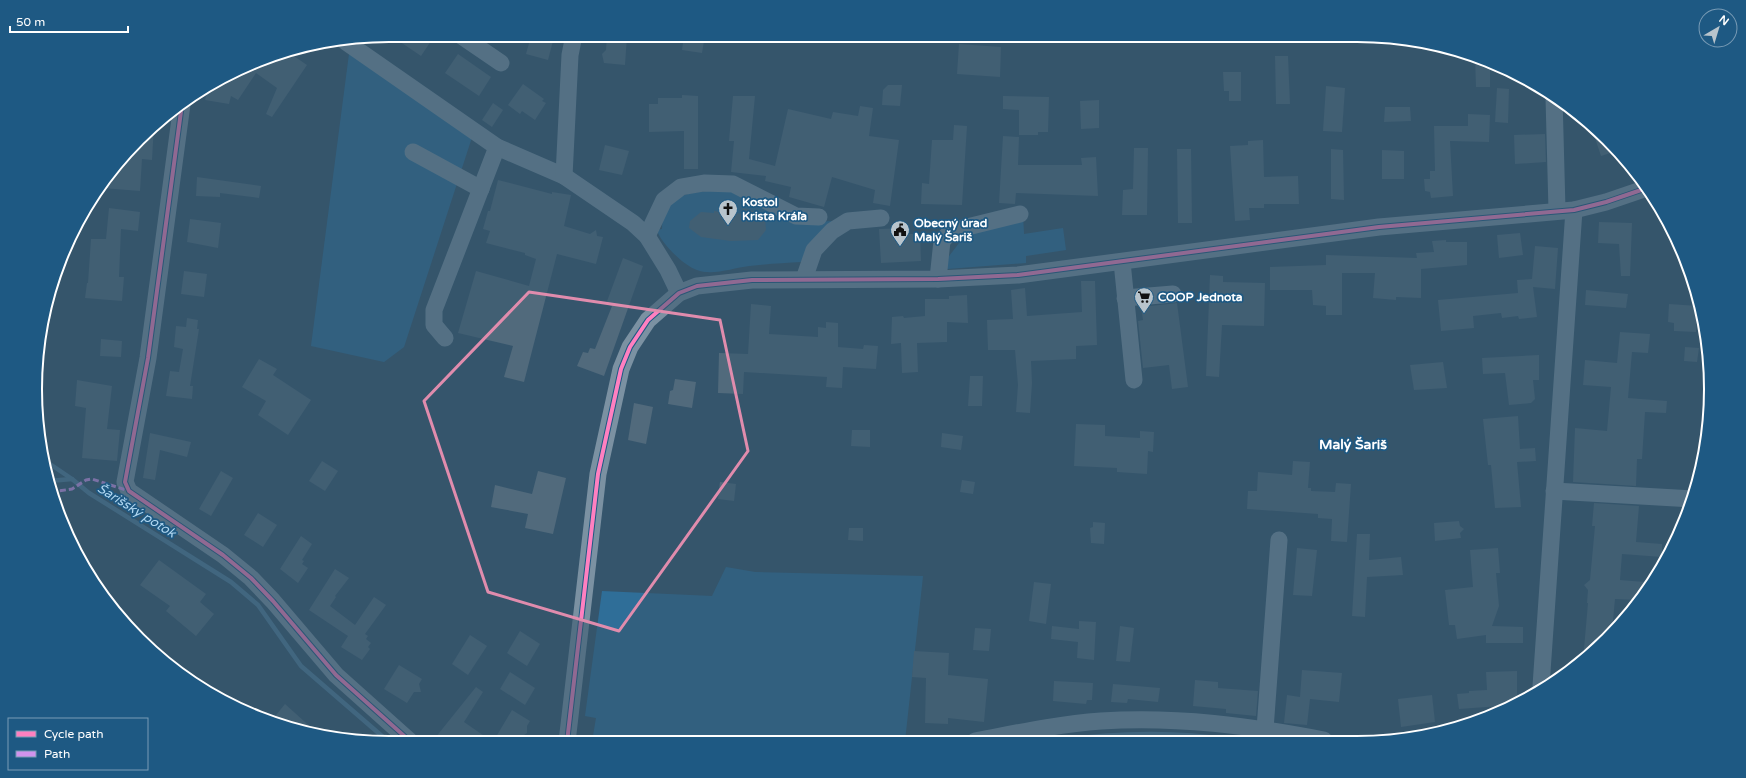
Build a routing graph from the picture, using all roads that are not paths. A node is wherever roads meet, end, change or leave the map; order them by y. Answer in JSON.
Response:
{"nodes":[{"id":1,"x":470,"y":42,"type":"edge"},
{"id":2,"x":573,"y":42,"type":"edge"},
{"id":3,"x":357,"y":44,"type":"edge"},
{"id":4,"x":501,"y":63,"type":"dead end"},
{"id":5,"x":1554,"y":103,"type":"edge"},
{"id":6,"x":181,"y":112,"type":"edge"},
{"id":7,"x":497,"y":147,"type":"junction"},
{"id":8,"x":413,"y":152,"type":"dead end"},
{"id":9,"x":564,"y":176,"type":"junction"},
{"id":10,"x":481,"y":189,"type":"junction"},
{"id":11,"x":1641,"y":190,"type":"edge"},
{"id":12,"x":1556,"y":210,"type":"junction"},
{"id":13,"x":1574,"y":210,"type":"junction"},
{"id":14,"x":1020,"y":214,"type":"dead end"},
{"id":15,"x":819,"y":217,"type":"dead end"},
{"id":16,"x":881,"y":218,"type":"dead end"},
{"id":17,"x":647,"y":236,"type":"junction"},
{"id":18,"x":1122,"y":262,"type":"junction"},
{"id":19,"x":804,"y":279,"type":"junction"},
{"id":20,"x":938,"y":279,"type":"junction"},
{"id":21,"x":679,"y":293,"type":"junction"},
{"id":22,"x":1173,"y":294,"type":"dead end"},
{"id":23,"x":1125,"y":298,"type":"junction"},
{"id":24,"x":445,"y":338,"type":"dead end"},
{"id":25,"x":1134,"y":380,"type":"dead end"},
{"id":26,"x":1554,"y":491,"type":"junction"},
{"id":27,"x":1687,"y":499,"type":"edge"},
{"id":28,"x":1280,"y":540,"type":"dead end"},
{"id":29,"x":1541,"y":683,"type":"edge"},
{"id":30,"x":1265,"y":729,"type":"junction"},
{"id":31,"x":404,"y":736,"type":"edge"},
{"id":32,"x":568,"y":736,"type":"edge"},
{"id":33,"x":1003,"y":736,"type":"edge"},
{"id":34,"x":1303,"y":736,"type":"edge"}],
"edges":[{"from":1,"to":4,"type":"street"},
{"from":2,"to":9,"type":"street"},
{"from":3,"to":7,"type":"street"},
{"from":5,"to":12,"type":"street"},
{"from":6,"to":31,"type":"street"},
{"from":7,"to":9,"type":"street"},
{"from":7,"to":10,"type":"street"},
{"from":8,"to":10,"type":"street"},
{"from":9,"to":17,"type":"street"},
{"from":10,"to":24,"type":"street"},
{"from":11,"to":13,"type":"street"},
{"from":12,"to":13,"type":"street"},
{"from":12,"to":18,"type":"street"},
{"from":13,"to":26,"type":"street"},
{"from":14,"to":20,"type":"street"},
{"from":15,"to":17,"type":"street"},
{"from":16,"to":19,"type":"street"},
{"from":17,"to":21,"type":"street"},
{"from":18,"to":20,"type":"street"},
{"from":18,"to":23,"type":"street"},
{"from":19,"to":20,"type":"street"},
{"from":19,"to":21,"type":"street"},
{"from":21,"to":32,"type":"street"},
{"from":22,"to":23,"type":"street"},
{"from":23,"to":25,"type":"street"},
{"from":26,"to":27,"type":"street"},
{"from":26,"to":29,"type":"street"},
{"from":28,"to":30,"type":"street"},
{"from":30,"to":33,"type":"street"},
{"from":30,"to":34,"type":"street"}]}
